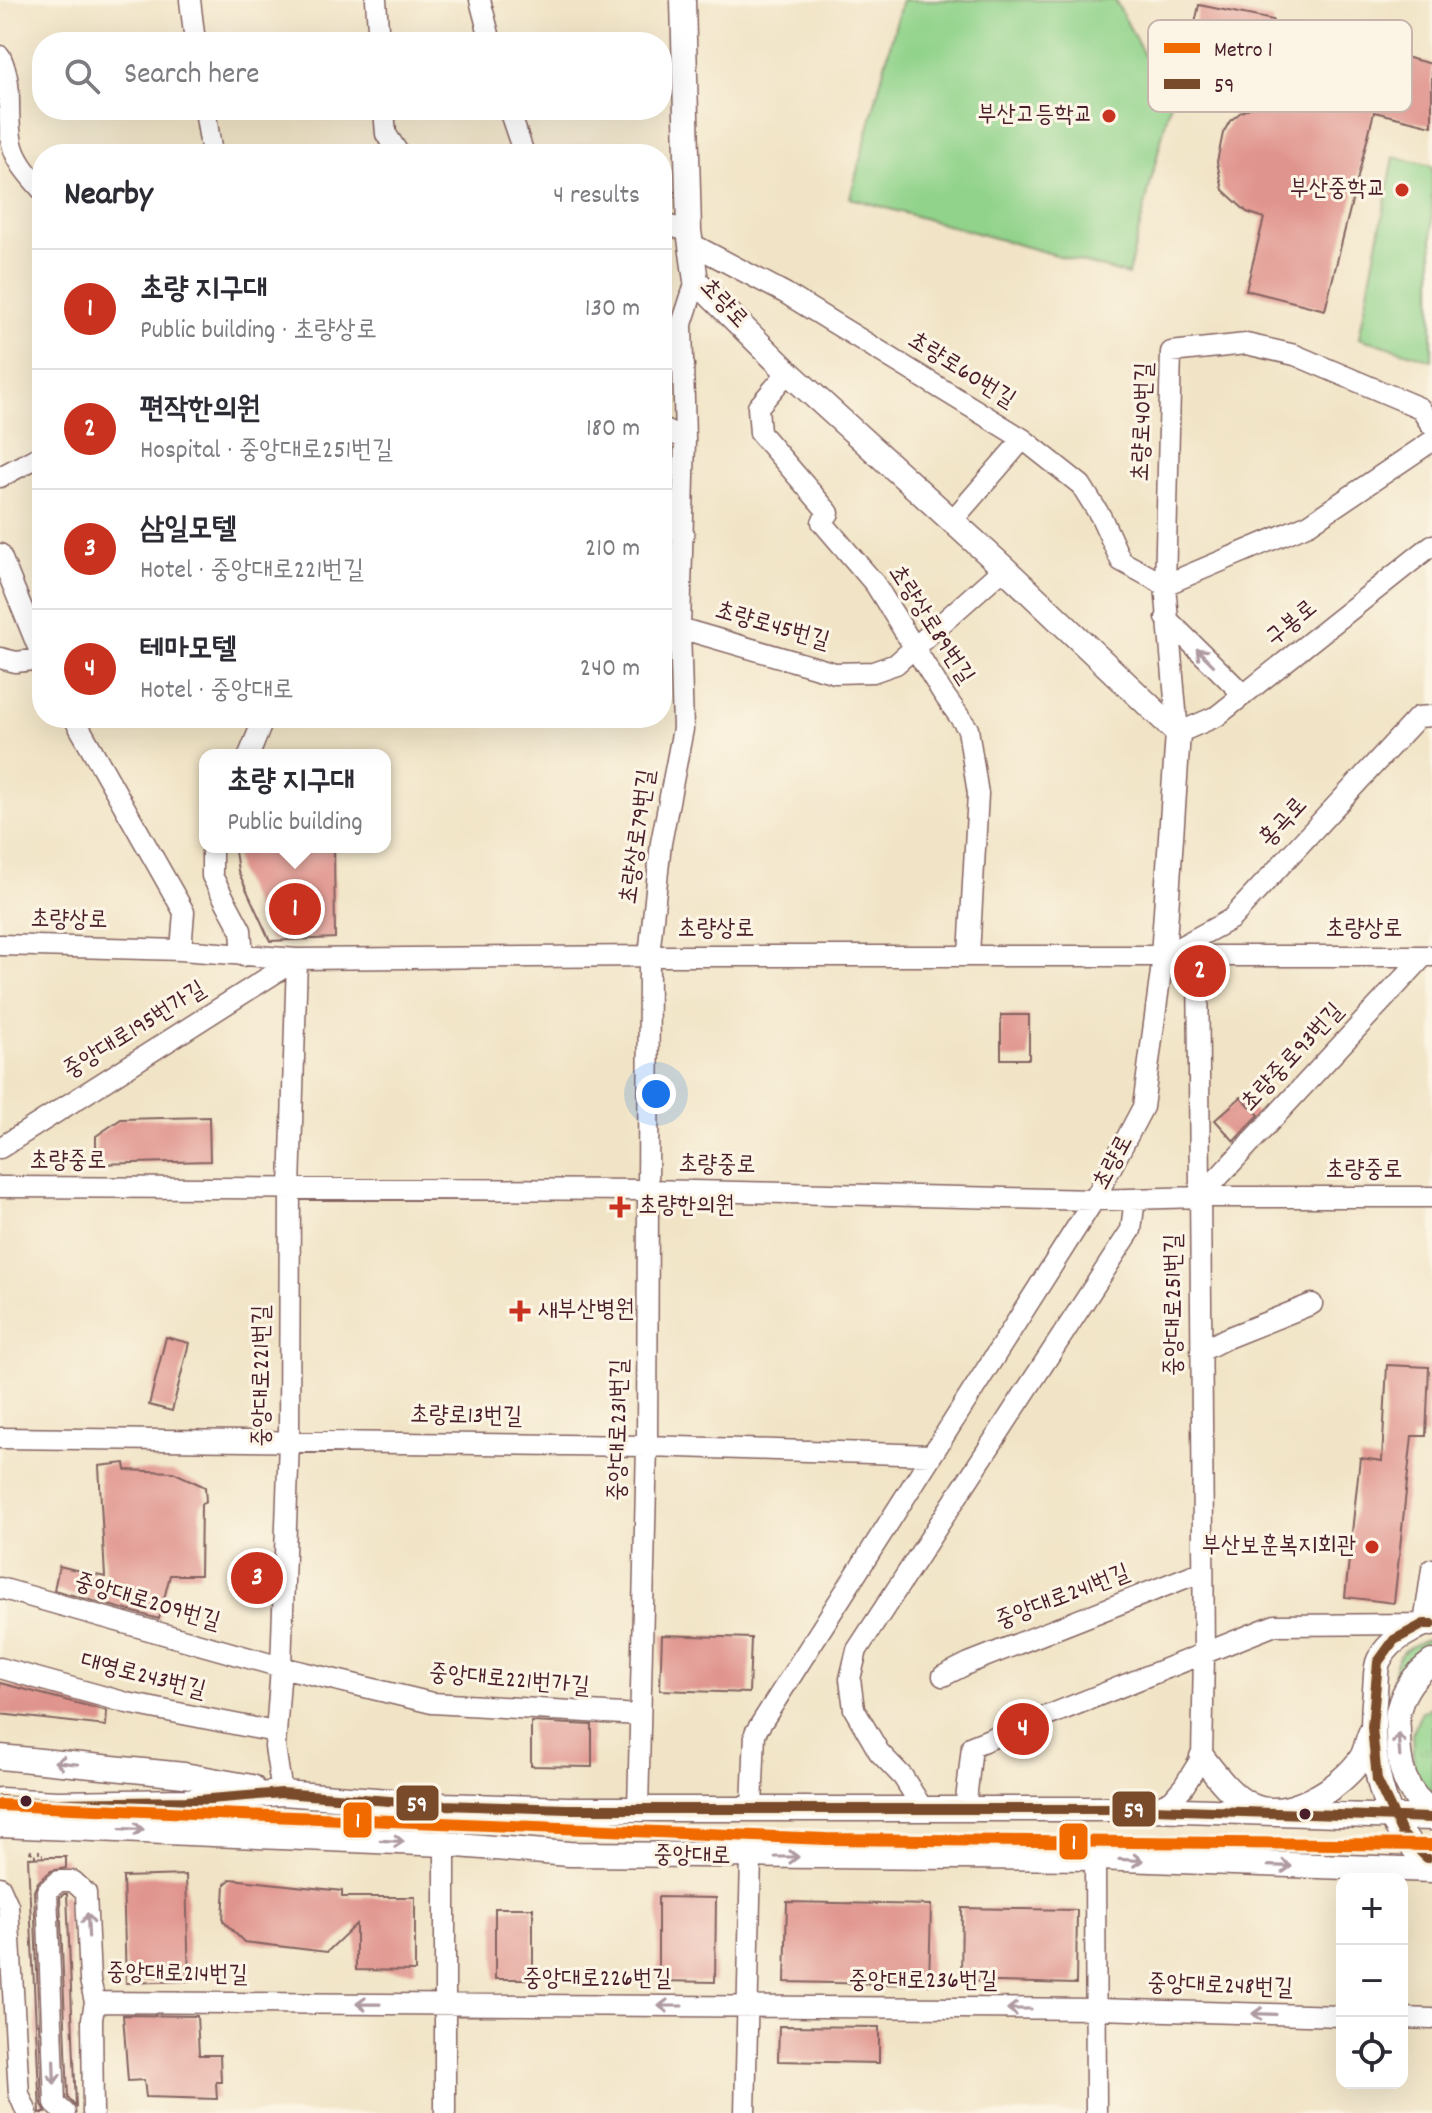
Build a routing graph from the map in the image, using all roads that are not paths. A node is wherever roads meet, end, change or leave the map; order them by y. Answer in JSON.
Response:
{"nodes":[{"id":1,"x":190,"y":0,"type":"edge"},
{"id":2,"x":376,"y":0,"type":"edge"},
{"id":3,"x":480,"y":0,"type":"edge"},
{"id":4,"x":683,"y":0,"type":"edge"},
{"id":5,"x":194,"y":32,"type":"edge"},
{"id":6,"x":378,"y":32,"type":"edge"},
{"id":7,"x":488,"y":32,"type":"edge"},
{"id":8,"x":0,"y":56,"type":"edge"},
{"id":9,"x":207,"y":120,"type":"edge"},
{"id":10,"x":385,"y":120,"type":"edge"},
{"id":11,"x":512,"y":120,"type":"edge"},
{"id":12,"x":210,"y":144,"type":"edge"},
{"id":13,"x":392,"y":144,"type":"edge"},
{"id":14,"x":521,"y":144,"type":"edge"},
{"id":15,"x":32,"y":179,"type":"edge"},
{"id":16,"x":672,"y":229,"type":"edge"},
{"id":17,"x":690,"y":237,"type":"junction"},
{"id":18,"x":696,"y":281,"type":"junction"},
{"id":19,"x":672,"y":361,"type":"edge"},
{"id":20,"x":684,"y":365,"type":"junction"},
{"id":21,"x":788,"y":372,"type":"junction"},
{"id":22,"x":1432,"y":426,"type":"edge"},
{"id":23,"x":672,"y":433,"type":"edge"},
{"id":24,"x":685,"y":439,"type":"junction"},
{"id":25,"x":1023,"y":439,"type":"junction"},
{"id":26,"x":1432,"y":441,"type":"edge"},
{"id":27,"x":32,"y":460,"type":"edge"},
{"id":28,"x":0,"y":477,"type":"edge"},
{"id":29,"x":951,"y":522,"type":"junction"},
{"id":30,"x":672,"y":528,"type":"edge"},
{"id":31,"x":684,"y":534,"type":"junction"},
{"id":32,"x":1432,"y":545,"type":"edge"},
{"id":33,"x":0,"y":554,"type":"edge"},
{"id":34,"x":1004,"y":568,"type":"junction"},
{"id":35,"x":1165,"y":585,"type":"junction"},
{"id":36,"x":1166,"y":618,"type":"junction"},
{"id":37,"x":672,"y":619,"type":"edge"},
{"id":38,"x":672,"y":626,"type":"edge"},
{"id":39,"x":32,"y":633,"type":"edge"},
{"id":40,"x":672,"y":635,"type":"edge"},
{"id":41,"x":916,"y":647,"type":"junction"},
{"id":42,"x":0,"y":658,"type":"edge"},
{"id":43,"x":32,"y":660,"type":"edge"},
{"id":44,"x":1244,"y":695,"type":"junction"},
{"id":45,"x":1432,"y":716,"type":"edge"},
{"id":46,"x":80,"y":728,"type":"edge"},
{"id":47,"x":260,"y":728,"type":"edge"},
{"id":48,"x":1178,"y":733,"type":"junction"},
{"id":49,"x":251,"y":749,"type":"edge"},
{"id":50,"x":212,"y":853,"type":"edge"},
{"id":51,"x":0,"y":945,"type":"edge"},
{"id":52,"x":181,"y":950,"type":"junction"},
{"id":53,"x":969,"y":955,"type":"junction"},
{"id":54,"x":243,"y":956,"type":"junction"},
{"id":55,"x":649,"y":956,"type":"junction"},
{"id":56,"x":1163,"y":956,"type":"junction"},
{"id":57,"x":1198,"y":956,"type":"junction"},
{"id":58,"x":1428,"y":956,"type":"edge"},
{"id":59,"x":297,"y":959,"type":"junction"},
{"id":60,"x":0,"y":1148,"type":"edge"},
{"id":61,"x":0,"y":1187,"type":"edge"},
{"id":62,"x":290,"y":1189,"type":"junction"},
{"id":63,"x":647,"y":1190,"type":"junction"},
{"id":64,"x":1200,"y":1197,"type":"junction"},
{"id":65,"x":1432,"y":1197,"type":"edge"},
{"id":66,"x":1135,"y":1199,"type":"junction"},
{"id":67,"x":1094,"y":1200,"type":"junction"},
{"id":68,"x":1312,"y":1304,"type":"dead end"},
{"id":69,"x":1201,"y":1351,"type":"junction"},
{"id":70,"x":0,"y":1438,"type":"edge"},
{"id":71,"x":289,"y":1440,"type":"junction"},
{"id":72,"x":647,"y":1446,"type":"junction"},
{"id":73,"x":932,"y":1455,"type":"junction"},
{"id":74,"x":1432,"y":1569,"type":"edge"},
{"id":75,"x":1203,"y":1571,"type":"junction"},
{"id":76,"x":0,"y":1588,"type":"edge"},
{"id":77,"x":1428,"y":1624,"type":"edge"},
{"id":78,"x":1204,"y":1654,"type":"junction"},
{"id":79,"x":1432,"y":1662,"type":"edge"},
{"id":80,"x":281,"y":1667,"type":"junction"},
{"id":81,"x":0,"y":1668,"type":"edge"},
{"id":82,"x":943,"y":1676,"type":"dead end"},
{"id":83,"x":640,"y":1715,"type":"junction"},
{"id":84,"x":1372,"y":1727,"type":"junction"},
{"id":85,"x":275,"y":1732,"type":"junction"},
{"id":86,"x":0,"y":1757,"type":"edge"},
{"id":87,"x":1202,"y":1757,"type":"junction"},
{"id":88,"x":282,"y":1793,"type":"junction"},
{"id":89,"x":0,"y":1800,"type":"edge"},
{"id":90,"x":752,"y":1808,"type":"junction"},
{"id":91,"x":638,"y":1809,"type":"junction"},
{"id":92,"x":923,"y":1809,"type":"junction"},
{"id":93,"x":1152,"y":1809,"type":"junction"},
{"id":94,"x":965,"y":1810,"type":"junction"},
{"id":95,"x":1432,"y":1811,"type":"edge"},
{"id":96,"x":1271,"y":1812,"type":"junction"},
{"id":97,"x":1393,"y":1817,"type":"junction"},
{"id":98,"x":1432,"y":1818,"type":"edge"},
{"id":99,"x":0,"y":1825,"type":"edge"},
{"id":100,"x":445,"y":1844,"type":"junction"},
{"id":101,"x":751,"y":1857,"type":"junction"},
{"id":102,"x":1095,"y":1858,"type":"junction"},
{"id":103,"x":1432,"y":1861,"type":"edge"},
{"id":104,"x":1432,"y":1870,"type":"edge"},
{"id":105,"x":0,"y":1887,"type":"edge"},
{"id":106,"x":95,"y":2002,"type":"junction"},
{"id":107,"x":446,"y":2005,"type":"junction"},
{"id":108,"x":748,"y":2006,"type":"junction"},
{"id":109,"x":1097,"y":2009,"type":"junction"},
{"id":110,"x":1336,"y":2016,"type":"edge"},
{"id":111,"x":1408,"y":2018,"type":"edge"},
{"id":112,"x":1432,"y":2019,"type":"edge"},
{"id":113,"x":27,"y":2113,"type":"edge"},
{"id":114,"x":65,"y":2113,"type":"edge"},
{"id":115,"x":93,"y":2113,"type":"edge"},
{"id":116,"x":445,"y":2113,"type":"edge"},
{"id":117,"x":745,"y":2113,"type":"edge"},
{"id":118,"x":1096,"y":2113,"type":"edge"}],
"edges":[{"from":1,"to":5,"type":"street"},
{"from":2,"to":6,"type":"street"},
{"from":3,"to":7,"type":"street"},
{"from":4,"to":17,"type":"main road","name":"초량로"},
{"from":8,"to":15,"type":"street"},
{"from":9,"to":12,"type":"street"},
{"from":10,"to":13,"type":"street"},
{"from":11,"to":14,"type":"street"},
{"from":16,"to":17,"type":"street","name":"초량로60번길"},
{"from":17,"to":18,"type":"main road","name":"초량로"},
{"from":17,"to":25,"type":"street","name":"초량로60번길"},
{"from":18,"to":20,"type":"street","name":"초량상로79번길"},
{"from":18,"to":21,"type":"main road","name":"초량로"},
{"from":19,"to":20,"type":"street"},
{"from":20,"to":24,"type":"street","name":"초량상로79번길"},
{"from":21,"to":29,"type":"main road","name":"초량로"},
{"from":21,"to":41,"type":"street","name":"초량상로89번길"},
{"from":22,"to":35,"type":"street","name":"초량로40번길"},
{"from":23,"to":24,"type":"street"},
{"from":24,"to":31,"type":"street","name":"초량상로79번길"},
{"from":25,"to":29,"type":"street"},
{"from":25,"to":35,"type":"street","name":"초량로60번길"},
{"from":26,"to":35,"type":"street"},
{"from":27,"to":28,"type":"street"},
{"from":29,"to":34,"type":"main road","name":"초량로"},
{"from":30,"to":31,"type":"street"},
{"from":31,"to":37,"type":"street","name":"초량상로79번길"},
{"from":32,"to":44,"type":"street","name":"구봉로"},
{"from":33,"to":39,"type":"street"},
{"from":34,"to":41,"type":"street","name":"초량로45번길"},
{"from":34,"to":48,"type":"main road","name":"초량로"},
{"from":35,"to":36,"type":"street","name":"초량로40번길"},
{"from":44,"to":36,"type":"street","one_way":true},
{"from":36,"to":48,"type":"street","name":"초량로40번길"},
{"from":38,"to":41,"type":"street","name":"초량로45번길"},
{"from":40,"to":55,"type":"street","name":"초량상로79번길"},
{"from":41,"to":53,"type":"street","name":"초량상로89번길"},
{"from":42,"to":43,"type":"street"},
{"from":44,"to":48,"type":"street","name":"구봉로"},
{"from":45,"to":56,"type":"street","name":"홍곡로"},
{"from":46,"to":52,"type":"street"},
{"from":47,"to":49,"type":"street"},
{"from":48,"to":56,"type":"main road","name":"초량로"},
{"from":50,"to":54,"type":"street"},
{"from":51,"to":52,"type":"street","name":"초량상로"},
{"from":52,"to":54,"type":"street","name":"초량상로"},
{"from":53,"to":55,"type":"street","name":"초량상로"},
{"from":53,"to":56,"type":"street","name":"초량상로"},
{"from":54,"to":59,"type":"street","name":"초량상로"},
{"from":55,"to":59,"type":"street","name":"초량상로"},
{"from":55,"to":63,"type":"street","name":"중앙대로231번길"},
{"from":56,"to":57,"type":"street","name":"초량상로"},
{"from":56,"to":67,"type":"street","name":"초량로"},
{"from":57,"to":58,"type":"street","name":"초량상로"},
{"from":57,"to":64,"type":"street","name":"중앙대로251번길"},
{"from":58,"to":64,"type":"street","name":"초량중로93번길"},
{"from":59,"to":60,"type":"street","name":"중앙대로195번가길"},
{"from":59,"to":62,"type":"street","name":"중앙대로221번길"},
{"from":61,"to":62,"type":"street","name":"초량중로"},
{"from":62,"to":63,"type":"street","name":"초량중로"},
{"from":62,"to":71,"type":"street","name":"중앙대로221번길"},
{"from":63,"to":67,"type":"street","name":"초량중로"},
{"from":63,"to":72,"type":"street","name":"중앙대로231번길"},
{"from":64,"to":65,"type":"street","name":"초량중로"},
{"from":64,"to":66,"type":"street","name":"초량중로"},
{"from":64,"to":69,"type":"street","name":"중앙대로251번길"},
{"from":66,"to":67,"type":"street","name":"초량중로"},
{"from":66,"to":92,"type":"street"},
{"from":67,"to":73,"type":"street","name":"초량로"},
{"from":68,"to":69,"type":"street"},
{"from":69,"to":75,"type":"street","name":"중앙대로251번길"},
{"from":70,"to":71,"type":"street","name":"초량로13번길"},
{"from":71,"to":72,"type":"street","name":"초량로13번길"},
{"from":71,"to":80,"type":"street","name":"중앙대로221번길"},
{"from":72,"to":73,"type":"street","name":"초량로13번길"},
{"from":72,"to":83,"type":"street","name":"중앙대로231번길"},
{"from":73,"to":90,"type":"street","name":"초량로"},
{"from":74,"to":77,"type":"street"},
{"from":75,"to":78,"type":"street","name":"중앙대로251번길"},
{"from":75,"to":82,"type":"street","name":"중앙대로241번길"},
{"from":76,"to":80,"type":"street","name":"중앙대로209번길"},
{"from":77,"to":78,"type":"street"},
{"from":77,"to":84,"type":"main road"},
{"from":78,"to":87,"type":"street","name":"중앙대로251번길"},
{"from":78,"to":94,"type":"street"},
{"from":95,"to":79,"type":"main road","one_way":true},
{"from":80,"to":83,"type":"street","name":"중앙대로221번가길"},
{"from":80,"to":85,"type":"street","name":"중앙대로221번길"},
{"from":81,"to":85,"type":"street","name":"대영로243번길"},
{"from":83,"to":91,"type":"street","name":"중앙대로231번길"},
{"from":84,"to":96,"type":"main road"},
{"from":84,"to":97,"type":"main road"},
{"from":85,"to":88,"type":"street","name":"중앙대로221번길"},
{"from":88,"to":86,"type":"main road","name":"중앙대로","one_way":true},
{"from":87,"to":93,"type":"street"},
{"from":87,"to":96,"type":"main road"},
{"from":88,"to":89,"type":"main road","name":"중앙대로"},
{"from":88,"to":91,"type":"main road","name":"중앙대로"},
{"from":90,"to":91,"type":"main road","name":"중앙대로"},
{"from":90,"to":92,"type":"main road","name":"중앙대로"},
{"from":92,"to":94,"type":"main road","name":"중앙대로"},
{"from":93,"to":94,"type":"main road","name":"중앙대로"},
{"from":93,"to":96,"type":"main road","name":"중앙대로"},
{"from":96,"to":97,"type":"main road","name":"중앙대로"},
{"from":97,"to":98,"type":"main road","name":"중앙대로"},
{"from":97,"to":103,"type":"main road"},
{"from":99,"to":100,"type":"main road","name":"중앙대로","one_way":true},
{"from":100,"to":101,"type":"main road","name":"중앙대로"},
{"from":100,"to":107,"type":"street"},
{"from":101,"to":102,"type":"main road","name":"중앙대로","one_way":true},
{"from":101,"to":108,"type":"street"},
{"from":102,"to":104,"type":"main road","name":"중앙대로","one_way":true},
{"from":102,"to":109,"type":"street"},
{"from":105,"to":113,"type":"street"},
{"from":107,"to":106,"type":"street","name":"중앙대로214번길","one_way":true},
{"from":106,"to":114,"type":"street","name":"중앙대로214번길","one_way":true},
{"from":106,"to":115,"type":"street"},
{"from":108,"to":107,"type":"street","name":"중앙대로226번길","one_way":true},
{"from":107,"to":116,"type":"street"},
{"from":109,"to":108,"type":"street","name":"중앙대로236번길","one_way":true},
{"from":108,"to":117,"type":"street"},
{"from":110,"to":109,"type":"street","name":"중앙대로248번길","one_way":true},
{"from":109,"to":118,"type":"street"},
{"from":111,"to":112,"type":"street"}]}
